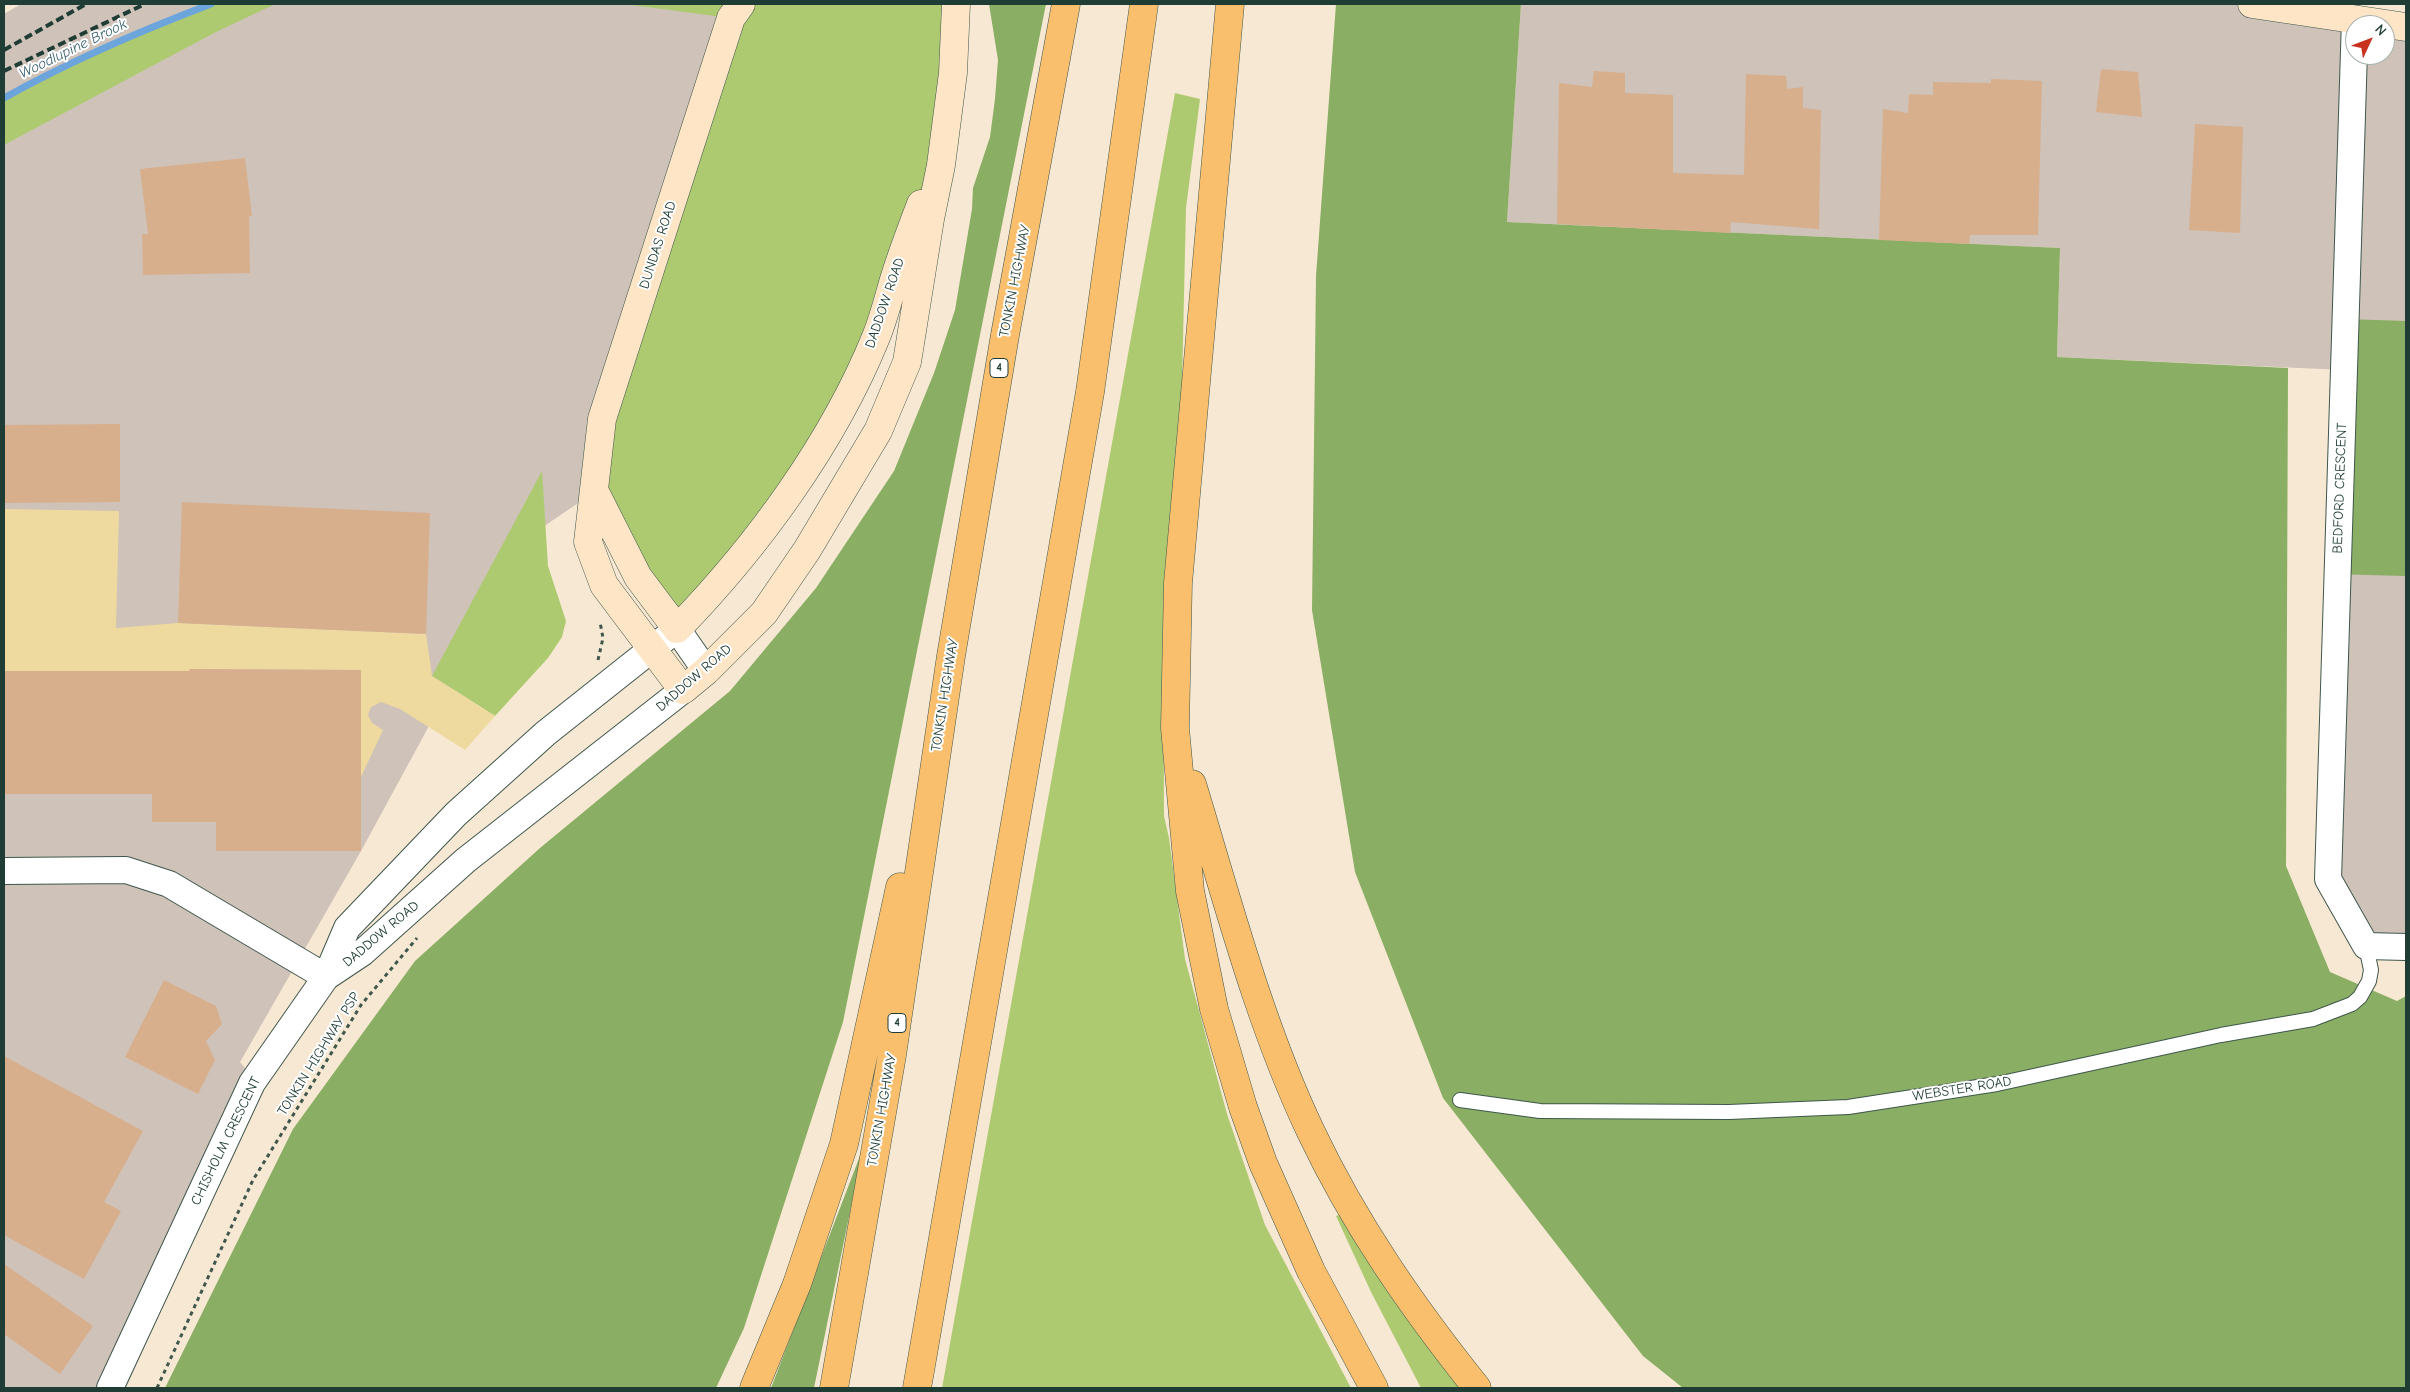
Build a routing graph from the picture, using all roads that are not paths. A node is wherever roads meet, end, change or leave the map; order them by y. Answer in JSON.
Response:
{"nodes":[{"id":1,"x":741,"y":4,"type":"edge"},
{"id":2,"x":956,"y":4,"type":"edge"},
{"id":3,"x":1066,"y":4,"type":"edge"},
{"id":4,"x":1144,"y":4,"type":"edge"},
{"id":5,"x":1230,"y":4,"type":"edge"},
{"id":6,"x":2252,"y":4,"type":"edge"},
{"id":7,"x":2345,"y":18,"type":"edge"},
{"id":8,"x":2354,"y":65,"type":"edge"},
{"id":9,"x":941,"y":166,"type":"junction"},
{"id":10,"x":595,"y":492,"type":"junction"},
{"id":11,"x":677,"y":629,"type":"junction"},
{"id":12,"x":652,"y":649,"type":"junction"},
{"id":13,"x":951,"y":656,"type":"junction"},
{"id":14,"x":706,"y":671,"type":"junction"},
{"id":15,"x":683,"y":690,"type":"junction"},
{"id":16,"x":1175,"y":728,"type":"junction"},
{"id":17,"x":4,"y":871,"type":"edge"},
{"id":18,"x":2366,"y":946,"type":"junction"},
{"id":19,"x":2406,"y":947,"type":"edge"},
{"id":20,"x":326,"y":977,"type":"junction"},
{"id":21,"x":1460,"y":1100,"type":"dead end"},
{"id":22,"x":776,"y":1338,"type":"junction"},
{"id":23,"x":110,"y":1388,"type":"edge"},
{"id":24,"x":748,"y":1388,"type":"edge"},
{"id":25,"x":754,"y":1388,"type":"edge"},
{"id":26,"x":834,"y":1388,"type":"edge"},
{"id":27,"x":917,"y":1388,"type":"edge"},
{"id":28,"x":1374,"y":1388,"type":"edge"},
{"id":29,"x":1477,"y":1388,"type":"edge"}],
"edges":[{"from":1,"to":10,"type":"main road","name":"DUNDAS ROAD"},
{"from":2,"to":9,"type":"main road","name":"DADDOW ROAD"},
{"from":3,"to":13,"type":"highway","name":"TONKIN HIGHWAY","number":"4"},
{"from":4,"to":27,"type":"highway"},
{"from":5,"to":16,"type":"highway"},
{"from":6,"to":7,"type":"main road"},
{"from":8,"to":18,"type":"street","name":"BEDFORD CRESCENT"},
{"from":9,"to":11,"type":"main road","name":"DADDOW ROAD"},
{"from":9,"to":14,"type":"main road","name":"DADDOW ROAD"},
{"from":10,"to":11,"type":"main road"},
{"from":10,"to":12,"type":"main road","name":"DUNDAS ROAD"},
{"from":11,"to":12,"type":"street","name":"DADDOW ROAD"},
{"from":11,"to":14,"type":"street"},
{"from":12,"to":15,"type":"main road","name":"DUNDAS ROAD"},
{"from":12,"to":20,"type":"street","name":"DADDOW ROAD"},
{"from":13,"to":22,"type":"highway"},
{"from":13,"to":26,"type":"highway","name":"TONKIN HIGHWAY","number":"4"},
{"from":14,"to":15,"type":"main road","name":"DADDOW ROAD"},
{"from":15,"to":20,"type":"street","name":"DADDOW ROAD"},
{"from":16,"to":28,"type":"highway"},
{"from":16,"to":29,"type":"highway"},
{"from":17,"to":20,"type":"street"},
{"from":18,"to":19,"type":"street"},
{"from":18,"to":21,"type":"lane","name":"WEBSTER ROAD"},
{"from":20,"to":23,"type":"street","name":"CHISHOLM CRESCENT"},
{"from":22,"to":24,"type":"highway"},
{"from":22,"to":25,"type":"highway"}]}
